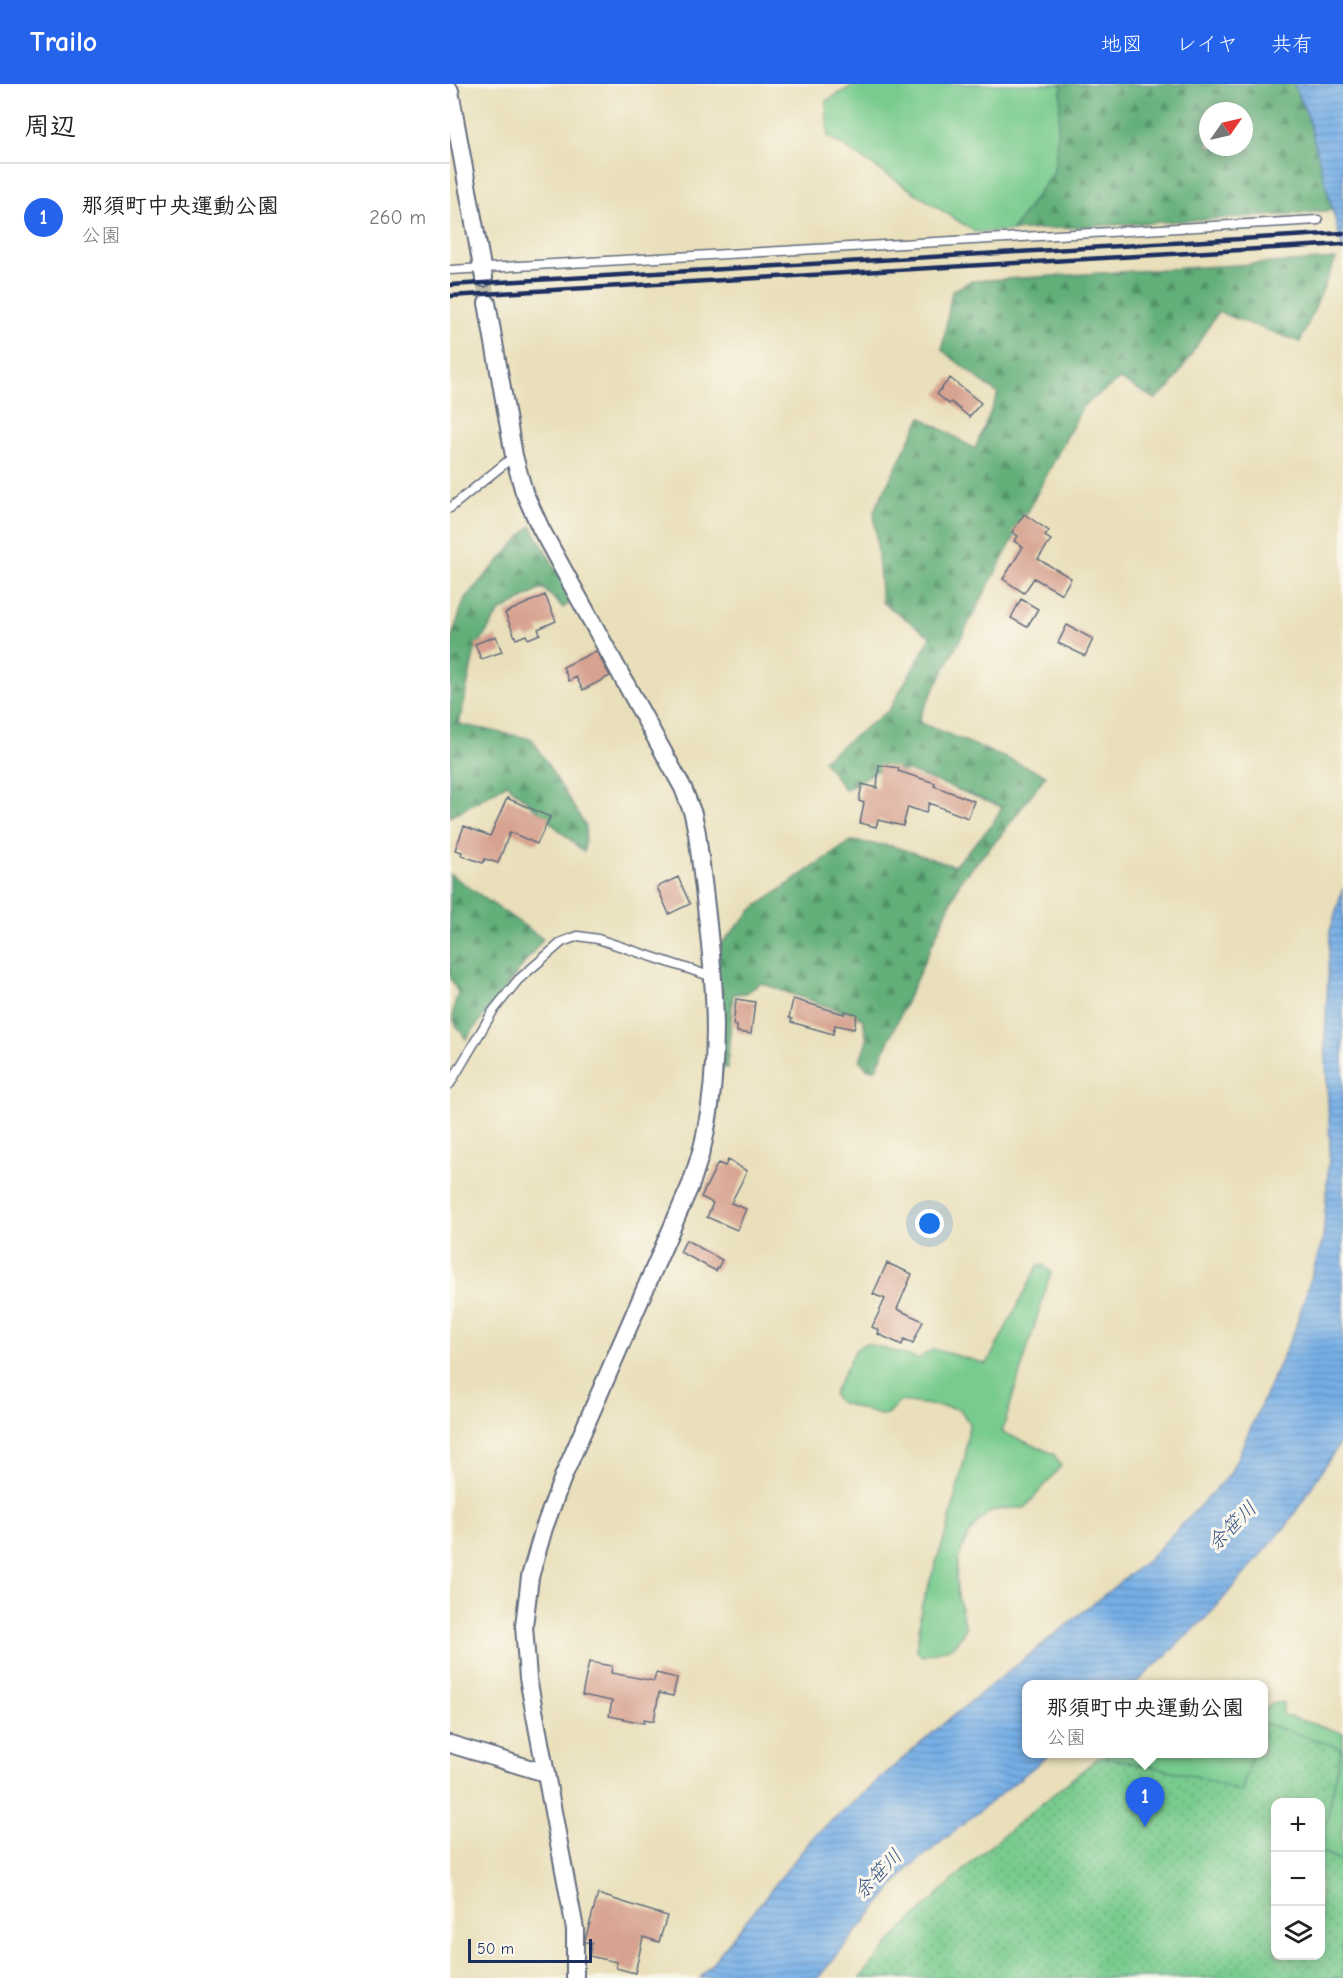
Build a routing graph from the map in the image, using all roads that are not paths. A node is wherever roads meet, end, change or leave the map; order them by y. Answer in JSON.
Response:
{"nodes":[{"id":1,"x":450,"y":91,"type":"edge"},
{"id":2,"x":1318,"y":220,"type":"dead end"},
{"id":3,"x":450,"y":270,"type":"edge"},
{"id":4,"x":483,"y":273,"type":"junction"},
{"id":5,"x":487,"y":303,"type":"tunnel mouth"},
{"id":6,"x":514,"y":456,"type":"junction"},
{"id":7,"x":450,"y":508,"type":"edge"},
{"id":8,"x":713,"y":977,"type":"junction"},
{"id":9,"x":450,"y":1084,"type":"edge"},
{"id":10,"x":450,"y":1744,"type":"edge"},
{"id":11,"x":545,"y":1773,"type":"junction"},
{"id":12,"x":575,"y":1978,"type":"edge"}],
"edges":[{"from":1,"to":4,"type":"street"},
{"from":2,"to":4,"type":"lane"},
{"from":3,"to":4,"type":"lane"},
{"from":5,"to":6,"type":"street"},
{"from":6,"to":7,"type":"lane"},
{"from":6,"to":8,"type":"street"},
{"from":8,"to":9,"type":"lane"},
{"from":8,"to":11,"type":"street"},
{"from":10,"to":11,"type":"street"},
{"from":11,"to":12,"type":"street"}]}
